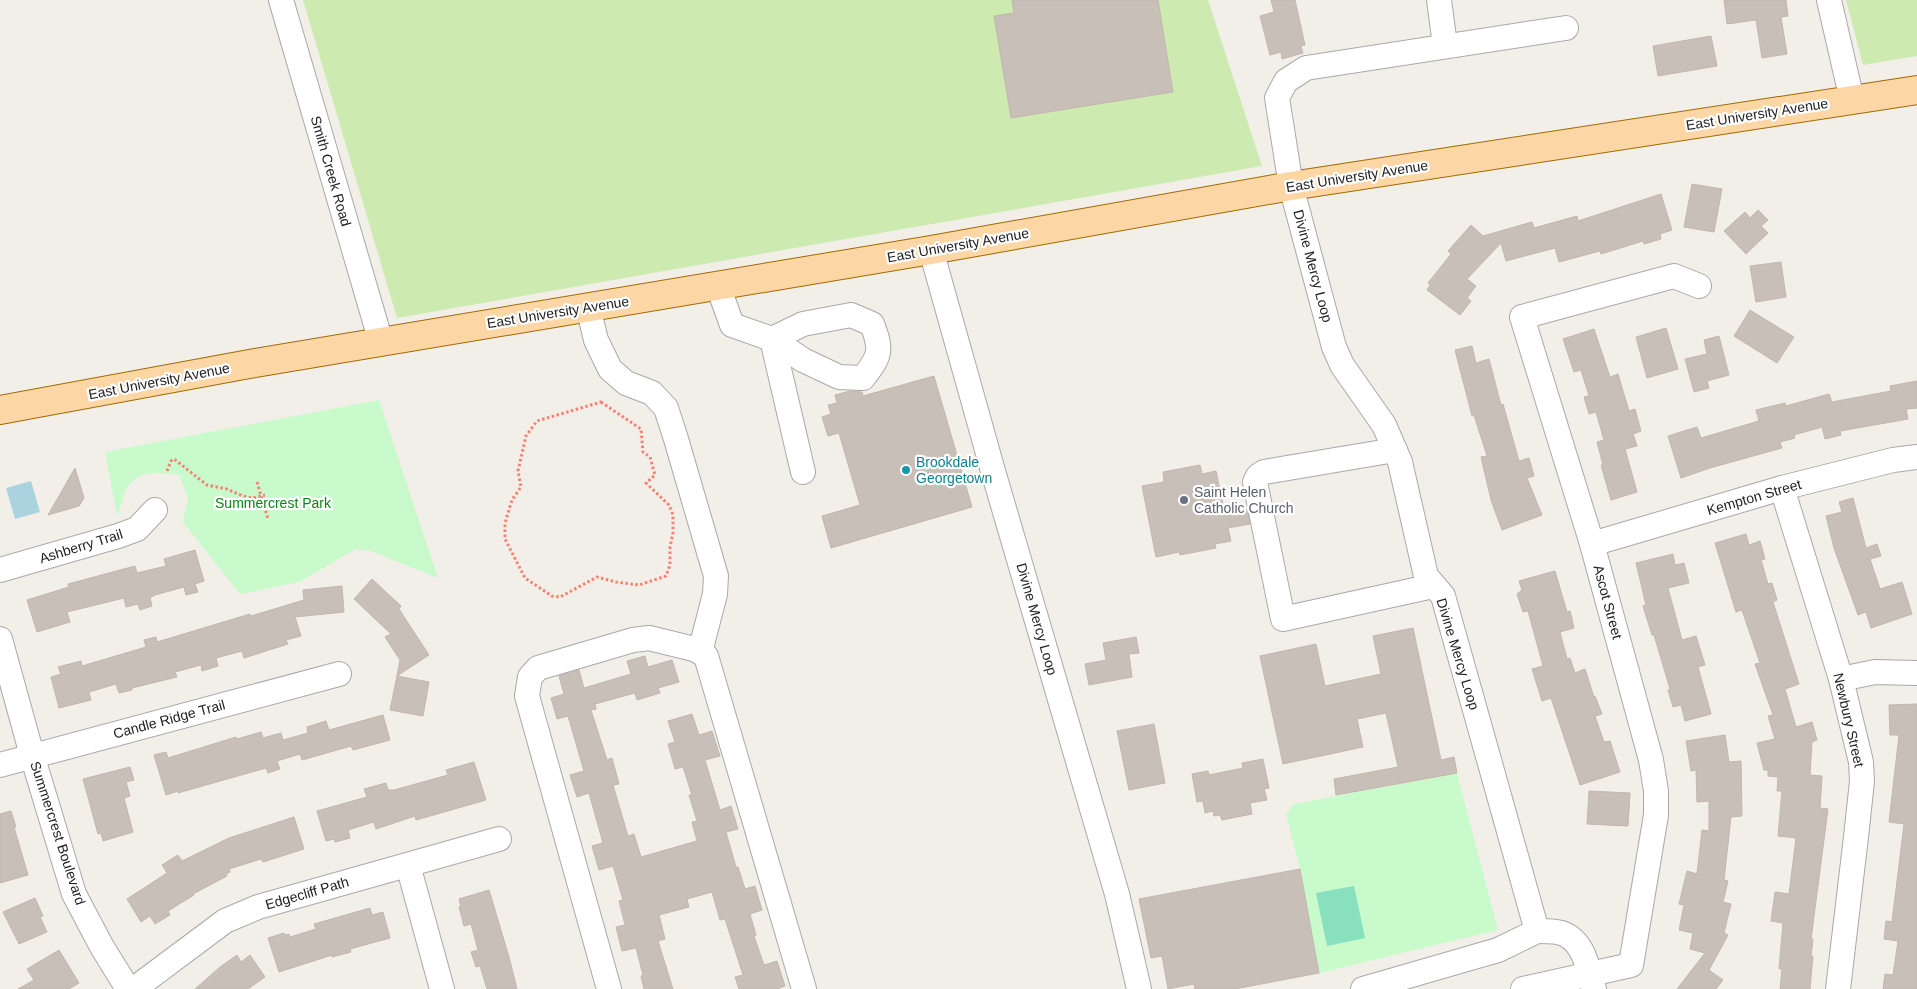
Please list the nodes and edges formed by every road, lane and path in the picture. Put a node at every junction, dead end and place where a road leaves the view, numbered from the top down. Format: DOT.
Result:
graph roads {
  1 [pos="281,0"];
  2 [pos="1439,0"];
  3 [pos="1829,0"];
  4 [pos="1566,28"];
  5 [pos="1446,45"];
  6 [pos="1917,90"];
  7 [pos="1852,100"];
  8 [pos="1291,186"];
  9 [pos="931,250"];
  10 [pos="718,286"];
  11 [pos="1699,286"];
  12 [pos="588,307"];
  13 [pos="381,342"];
  14 [pos="601,402"];
  15 [pos="0,410"];
  16 [pos="1395,450"];
  17 [pos="1917,457"];
  18 [pos="167,471"];
  19 [pos="803,472"];
  20 [pos="257,482"];
  21 [pos="1782,488"];
  22 [pos="263,495"];
  23 [pos="155,510"];
  24 [pos="268,519"];
  25 [pos="1592,544"];
  26 [pos="0,570"];
  27 [pos="1433,586"];
  28 [pos="0,639"];
  29 [pos="700,652"];
  30 [pos="1917,673"];
  31 [pos="339,674"];
  32 [pos="1840,679"];
  33 [pos="32,755"];
  34 [pos="0,765"];
  35 [pos="499,839"];
  36 [pos="408,865"];
  37 [pos="1537,931"];
  38 [pos="1592,981"];
  39 [pos="128,989"];
  40 [pos="134,989"];
  41 [pos="442,989"];
  42 [pos="609,989"];
  43 [pos="804,989"];
  44 [pos="1139,989"];
  45 [pos="1363,989"];
  46 [pos="1523,989"];
  47 [pos="1838,989"];
  1 -- 13 [label="street, Smith Creek Road"];
  2 -- 5 [label="street"];
  3 -- 7 [label="street"];
  4 -- 5 [label="street, Divine Mercy Loop"];
  5 -- 8 [label="street, Divine Mercy Loop"];
  6 -- 7 [label="main road, East University Avenue"];
  7 -- 8 [label="main road, East University Avenue"];
  8 -- 9 [label="main road, East University Avenue"];
  8 -- 16 [label="street, Divine Mercy Loop"];
  9 -- 10 [label="main road, East University Avenue"];
  9 -- 44 [label="street, Divine Mercy Loop"];
  10 -- 12 [label="main road, East University Avenue"];
  10 -- 19 [label="street"];
  11 -- 25 [label="street, Ascot Street"];
  12 -- 13 [label="main road, East University Avenue"];
  12 -- 29 [label="street"];
  13 -- 15 [label="main road, East University Avenue"];
  14 -- 14 [label="path"];
  16 -- 27 [label="street, Divine Mercy Loop"];
  16 -- 27 [label="street"];
  17 -- 21 [label="street, Kempton Street"];
  18 -- 22 [label="path"];
  20 -- 22 [label="path"];
  21 -- 25 [label="street, Kempton Street"];
  21 -- 32 [label="street, Newbury Street"];
  22 -- 24 [label="path"];
  23 -- 26 [label="street, Ashberry Trail"];
  25 -- 38 [label="street, Ascot Street"];
  27 -- 37 [label="street, Divine Mercy Loop"];
  28 -- 33 [label="street, Summercrest Boulevard"];
  29 -- 42 [label="street"];
  29 -- 43 [label="street"];
  30 -- 32 [label="street"];
  31 -- 33 [label="street, Candle Ridge Trail"];
  32 -- 47 [label="street, Newbury Street"];
  33 -- 34 [label="street, Candle Ridge Trail"];
  33 -- 39 [label="street, Summercrest Boulevard"];
  35 -- 36 [label="street, Edgecliff Path"];
  36 -- 40 [label="street, Edgecliff Path"];
  36 -- 41 [label="street"];
  37 -- 38 [label="street"];
  37 -- 45 [label="street"];
  38 -- 46 [label="street, Ascot Street"];
}
